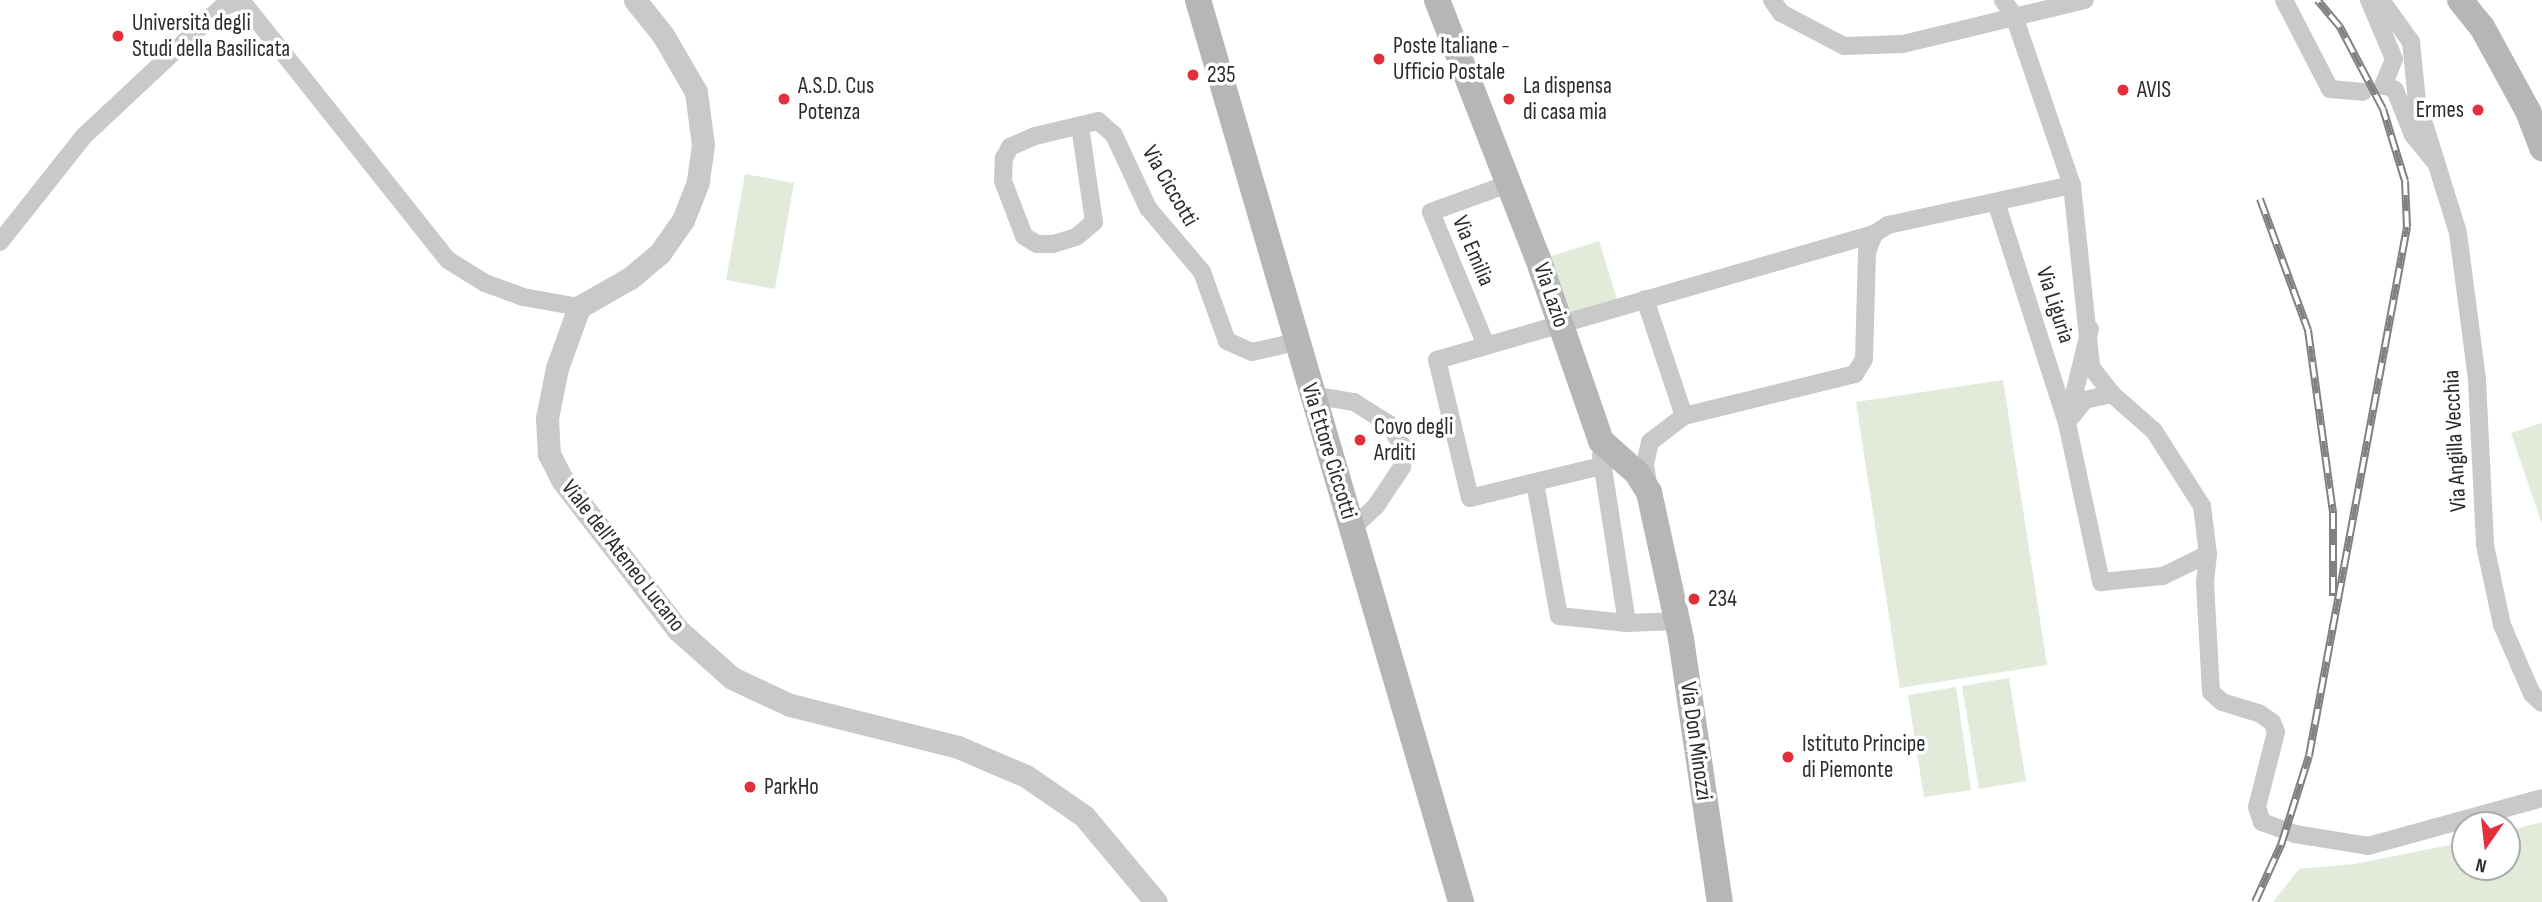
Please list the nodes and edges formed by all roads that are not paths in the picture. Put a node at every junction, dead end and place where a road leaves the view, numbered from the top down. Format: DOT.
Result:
graph roads {
  1 [pos="241,0"];
  2 [pos="635,0"];
  3 [pos="1198,0"];
  4 [pos="1437,0"];
  5 [pos="1772,0"];
  6 [pos="2003,0"];
  7 [pos="2085,0"];
  8 [pos="2284,0"];
  9 [pos="2368,0"];
  10 [pos="2381,0"];
  11 [pos="2460,0"];
  12 [pos="2014,16"];
  13 [pos="2363,92"];
  14 [pos="1080,126"];
  15 [pos="2542,148"];
  16 [pos="2440,167"];
  17 [pos="1508,184"];
  18 [pos="2072,186"];
  19 [pos="1996,202"];
  20 [pos="1881,230"];
  21 [pos="0,242"];
  22 [pos="1645,299"];
  23 [pos="579,307"];
  24 [pos="1561,323"];
  25 [pos="2090,329"];
  26 [pos="1296,342"];
  27 [pos="1486,345"];
  28 [pos="2112,394"];
  29 [pos="1311,395"];
  30 [pos="1684,416"];
  31 [pos="2067,423"];
  32 [pos="1601,454"];
  33 [pos="1535,483"];
  34 [pos="1649,492"];
  35 [pos="1352,528"];
  36 [pos="2208,554"];
  37 [pos="1667,580"];
  38 [pos="1678,621"];
  39 [pos="1627,623"];
  40 [pos="2542,703"];
  41 [pos="2542,798"];
  42 [pos="1156,902"];
  43 [pos="1461,902"];
  44 [pos="1720,902"];
  1 -- 21 [label="street"];
  1 -- 23 [label="street"];
  2 -- 23 [label="street"];
  3 -- 26 [label="main road, Via Ettore Ciccotti"];
  4 -- 17 [label="main road, Via Lazio"];
  5 -- 12 [label="street"];
  6 -- 12 [label="street"];
  7 -- 12 [label="street"];
  8 -- 13 [label="street"];
  9 -- 16 [label="street, Via Angilla Vecchia"];
  10 -- 16 [label="street, Via Angilla Vecchia"];
  11 -- 15 [label="main road"];
  12 -- 18 [label="street"];
  14 -- 14 [label="street, Via Ciccotti"];
  14 -- 26 [label="street, Via Ciccotti"];
  16 -- 40 [label="street, Via Angilla Vecchia"];
  17 -- 24 [label="main road, Via Lazio"];
  17 -- 27 [label="street, Via Emilia"];
  18 -- 19 [label="street"];
  18 -- 25 [label="street"];
  19 -- 20 [label="street"];
  19 -- 31 [label="street, Via Liguria"];
  20 -- 22 [label="street"];
  20 -- 30 [label="street"];
  22 -- 24 [label="street"];
  22 -- 30 [label="street"];
  23 -- 42 [label="street, Viale dell'Ateneo Lucano"];
  24 -- 27 [label="street"];
  24 -- 32 [label="main road, Via Lazio"];
  25 -- 28 [label="street"];
  25 -- 31 [label="street"];
  26 -- 29 [label="main road, Via Ettore Ciccotti"];
  27 -- 33 [label="street"];
  28 -- 31 [label="street"];
  28 -- 36 [label="street"];
  29 -- 35 [label="main road, Via Ettore Ciccotti"];
  29 -- 35 [label="street"];
  30 -- 34 [label="street"];
  31 -- 36 [label="street, Via Liguria"];
  32 -- 33 [label="street"];
  32 -- 34 [label="main road, Via Lazio"];
  32 -- 39 [label="street"];
  33 -- 39 [label="street"];
  34 -- 37 [label="main road, Via Lazio"];
  35 -- 43 [label="main road, Via Ettore Ciccotti"];
  36 -- 41 [label="street"];
  37 -- 38 [label="main road, Via Don Minozzi"];
  38 -- 39 [label="street"];
  38 -- 44 [label="main road, Via Don Minozzi"];
}
